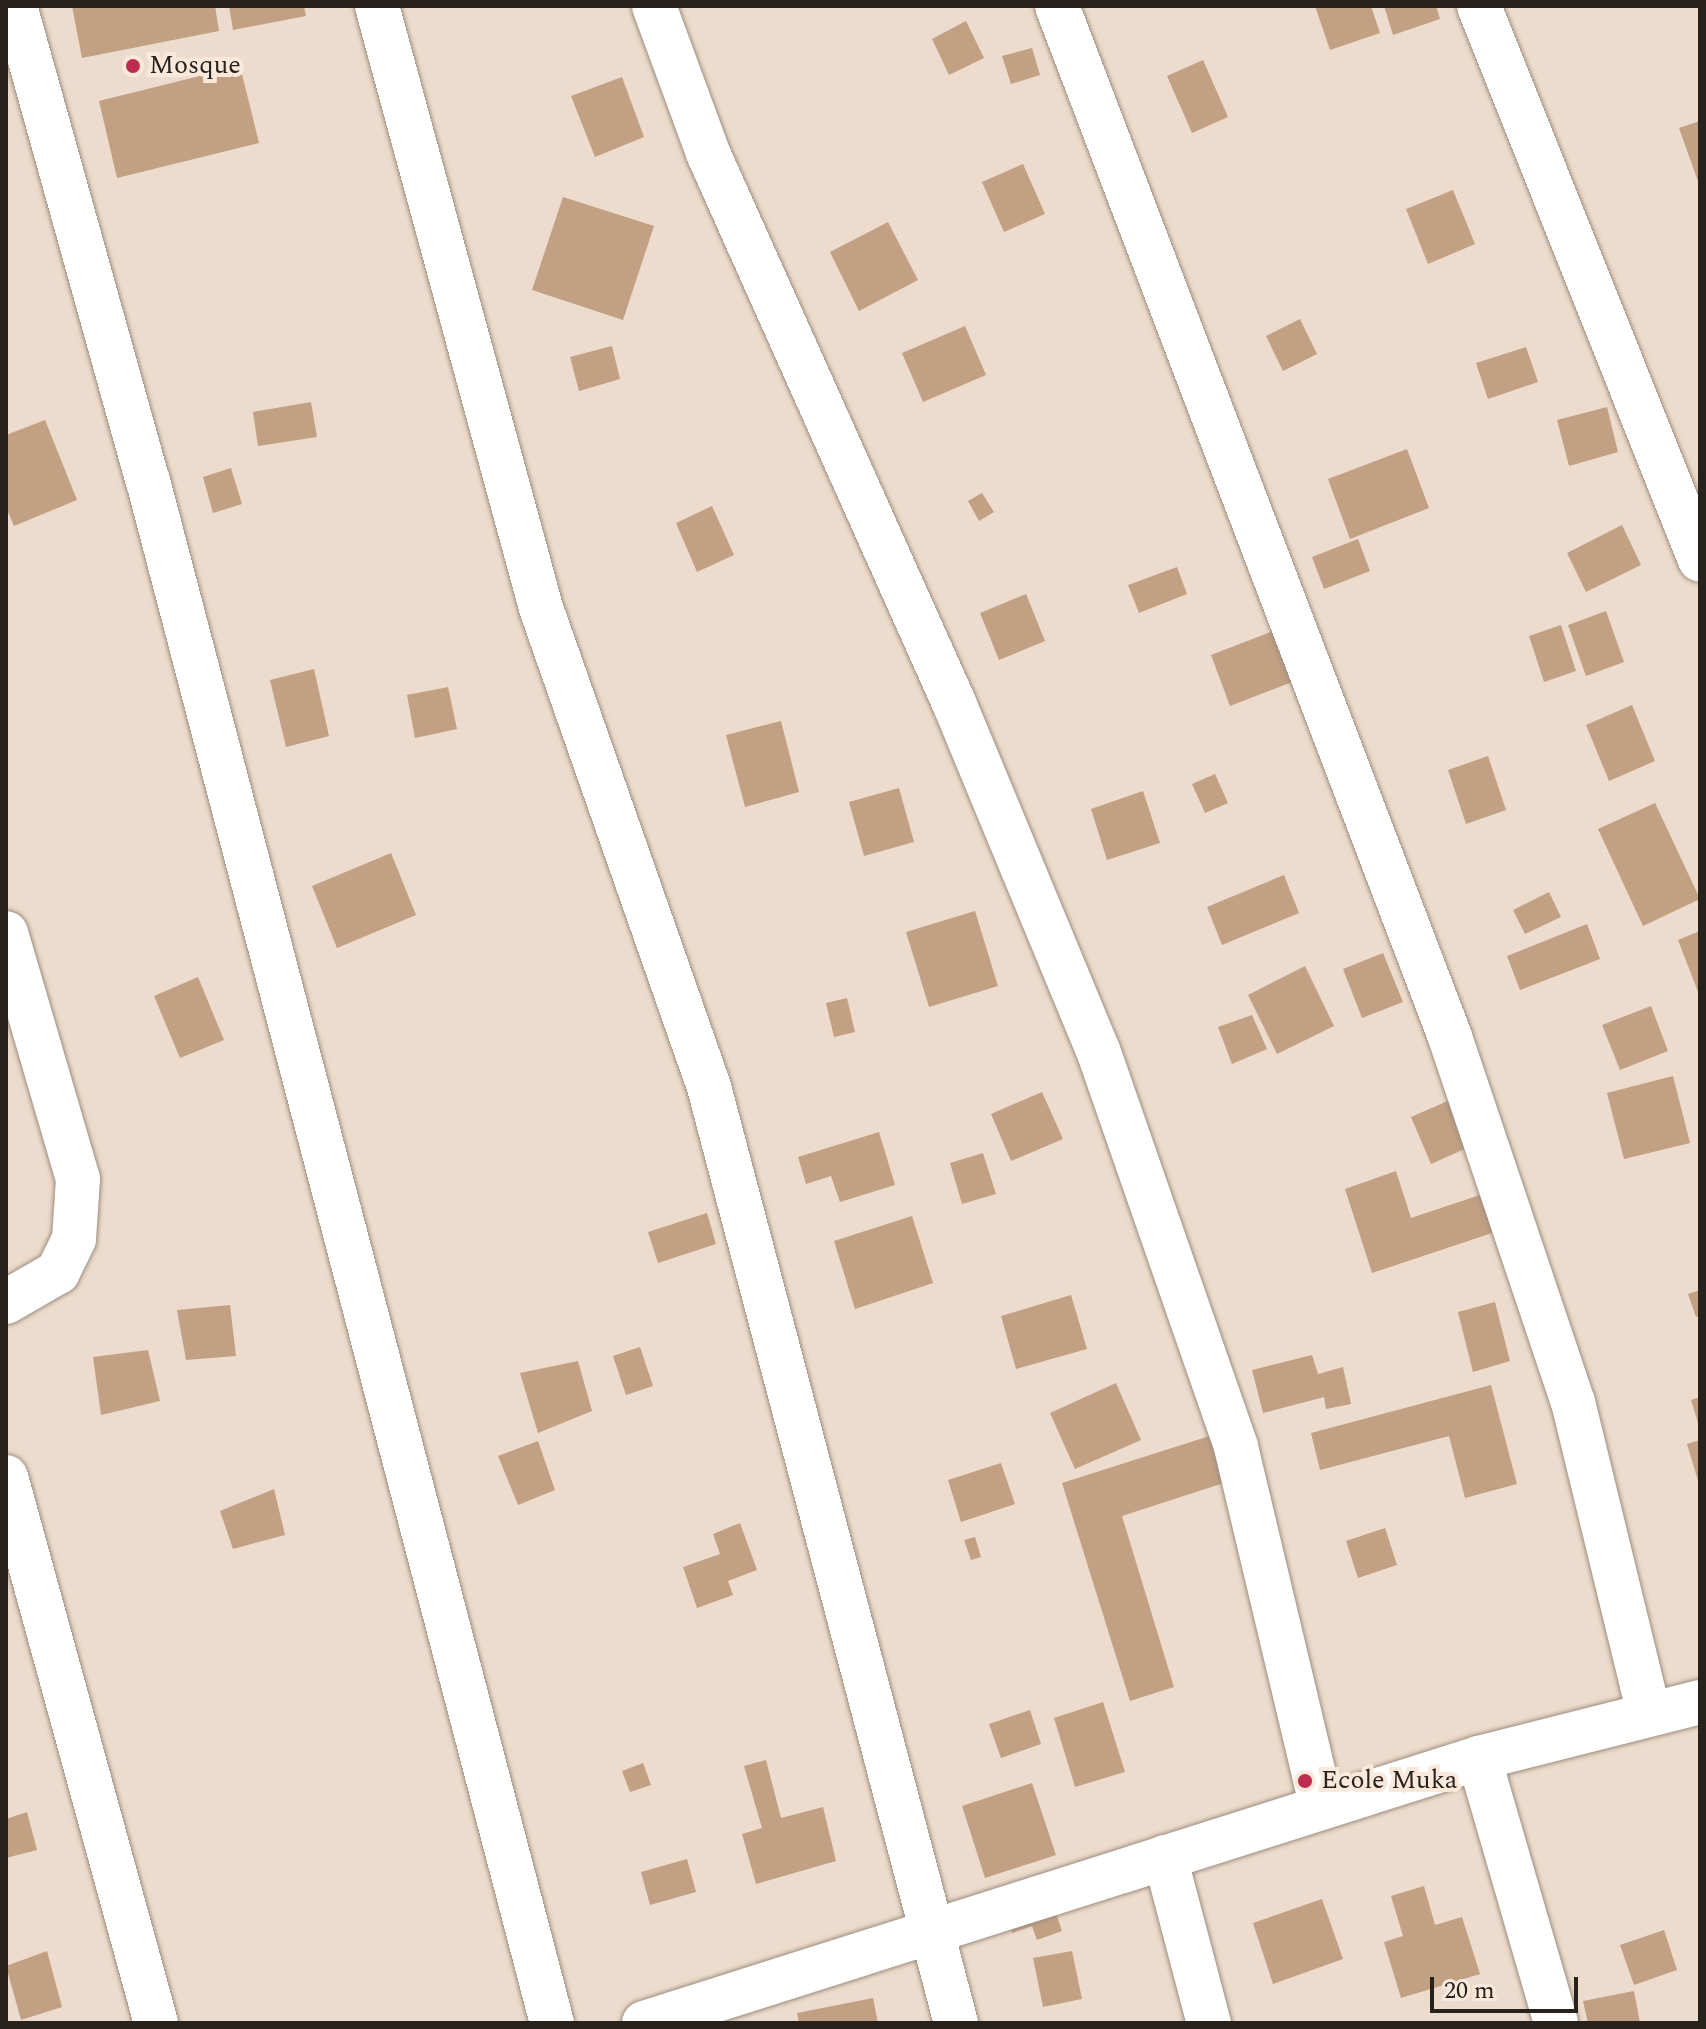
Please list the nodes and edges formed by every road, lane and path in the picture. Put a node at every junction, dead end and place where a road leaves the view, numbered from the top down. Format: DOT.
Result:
graph roads {
  1 [pos="15,6"];
  2 [pos="377,6"];
  3 [pos="654,6"];
  4 [pos="1057,6"];
  5 [pos="1479,6"];
  6 [pos="1700,560"];
  7 [pos="6,933"];
  8 [pos="6,1302"];
  9 [pos="6,1477"];
  10 [pos="1700,1702"];
  11 [pos="1649,1714"];
  12 [pos="1479,1758"];
  13 [pos="1322,1807"];
  14 [pos="1165,1857"];
  15 [pos="935,1928"];
  16 [pos="156,2023"];
  17 [pos="552,2023"];
  18 [pos="644,2023"];
  19 [pos="956,2023"];
  20 [pos="1209,2023"];
  21 [pos="1556,2023"];
  1 -- 17 [label="street"];
  2 -- 15 [label="street"];
  3 -- 13 [label="street"];
  4 -- 11 [label="street"];
  5 -- 6 [label="street"];
  7 -- 8 [label="street"];
  9 -- 16 [label="street"];
  10 -- 11 [label="street"];
  11 -- 12 [label="street"];
  12 -- 13 [label="street"];
  12 -- 21 [label="street"];
  13 -- 14 [label="street"];
  14 -- 15 [label="street"];
  14 -- 20 [label="street"];
  15 -- 18 [label="street"];
  15 -- 19 [label="street"];
}
